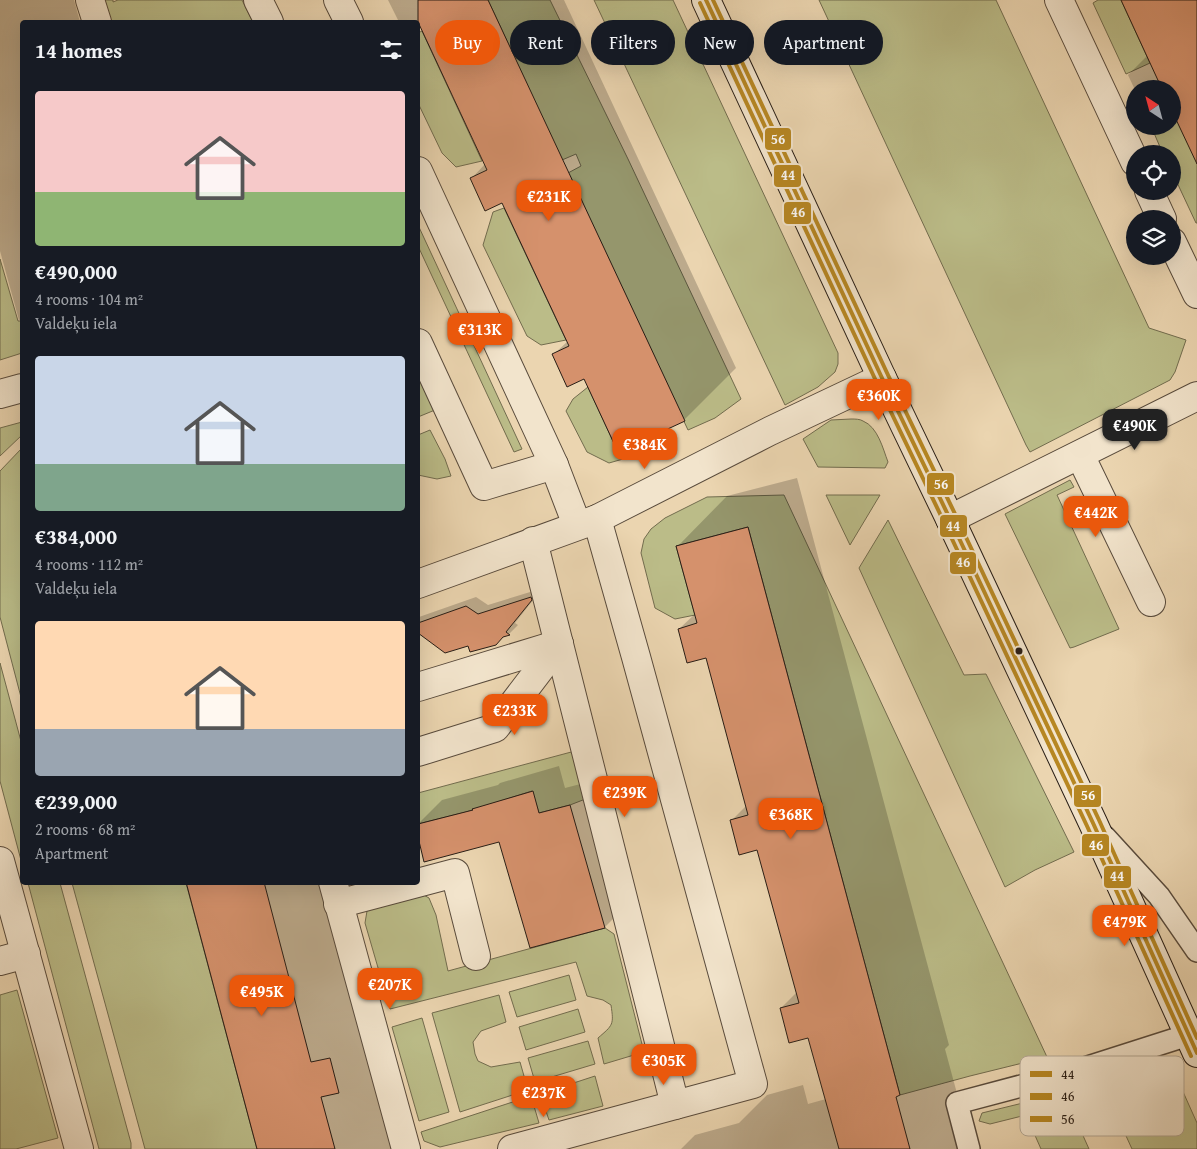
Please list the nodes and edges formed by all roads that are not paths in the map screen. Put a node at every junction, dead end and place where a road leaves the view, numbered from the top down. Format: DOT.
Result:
graph roads {
  1 [pos="90,0"];
  2 [pos="258,0"];
  3 [pos="338,0"];
  4 [pos="706,0"];
  5 [pos="1059,0"];
  6 [pos="96,20"];
  7 [pos="268,20"];
  8 [pos="348,20"];
  9 [pos="1127,145"];
  10 [pos="420,175"];
  11 [pos="1181,261"];
  12 [pos="1197,294"];
  13 [pos="420,347"];
  14 [pos="882,378"];
  15 [pos="20,389"];
  16 [pos="0,394"];
  17 [pos="1197,396"];
  18 [pos="1080,455"];
  19 [pos="554,465"];
  20 [pos="950,519"];
  21 [pos="587,522"];
  22 [pos="533,541"];
  23 [pos="420,583"];
  24 [pos="1151,602"];
  25 [pos="559,644"];
  26 [pos="420,686"];
  27 [pos="420,751"];
  28 [pos="1093,823"];
  29 [pos="0,861"];
  30 [pos="420,879"];
  31 [pos="384,885"];
  32 [pos="4,892"];
  33 [pos="336,893"];
  34 [pos="1197,951"];
  35 [pos="26,954"];
  36 [pos="476,956"];
  37 [pos="0,961"];
  38 [pos="1193,1044"];
  39 [pos="1142,1056"];
  40 [pos="1020,1086"];
  41 [pos="675,1105"];
  42 [pos="590,1139"];
  43 [pos="80,1149"];
  44 [pos="406,1149"];
  45 [pos="512,1149"];
  46 [pos="969,1149"];
  1 -- 6 [label="street"];
  2 -- 7 [label="street"];
  3 -- 8 [label="street"];
  4 -- 14 [label="street"];
  5 -- 9 [label="street"];
  10 -- 19 [label="street"];
  11 -- 12 [label="street"];
  13 -- 19 [label="street"];
  14 -- 20 [label="street"];
  14 -- 21 [label="street"];
  15 -- 16 [label="street"];
  17 -- 18 [label="street"];
  18 -- 20 [label="street"];
  18 -- 24 [label="street"];
  19 -- 21 [label="street"];
  20 -- 28 [label="street"];
  21 -- 22 [label="street"];
  21 -- 41 [label="street"];
  22 -- 23 [label="street"];
  22 -- 25 [label="street"];
  25 -- 26 [label="street"];
  25 -- 27 [label="street"];
  25 -- 41 [label="street"];
  28 -- 34 [label="lane"];
  28 -- 38 [label="street"];
  29 -- 32 [label="street"];
  30 -- 36 [label="street"];
  31 -- 33 [label="street"];
  32 -- 35 [label="street"];
  33 -- 44 [label="street"];
  35 -- 37 [label="street"];
  35 -- 43 [label="street"];
  38 -- 39 [label="lane"];
  40 -- 46 [label="lane"];
  41 -- 42 [label="street"];
  42 -- 45 [label="street"];
}
